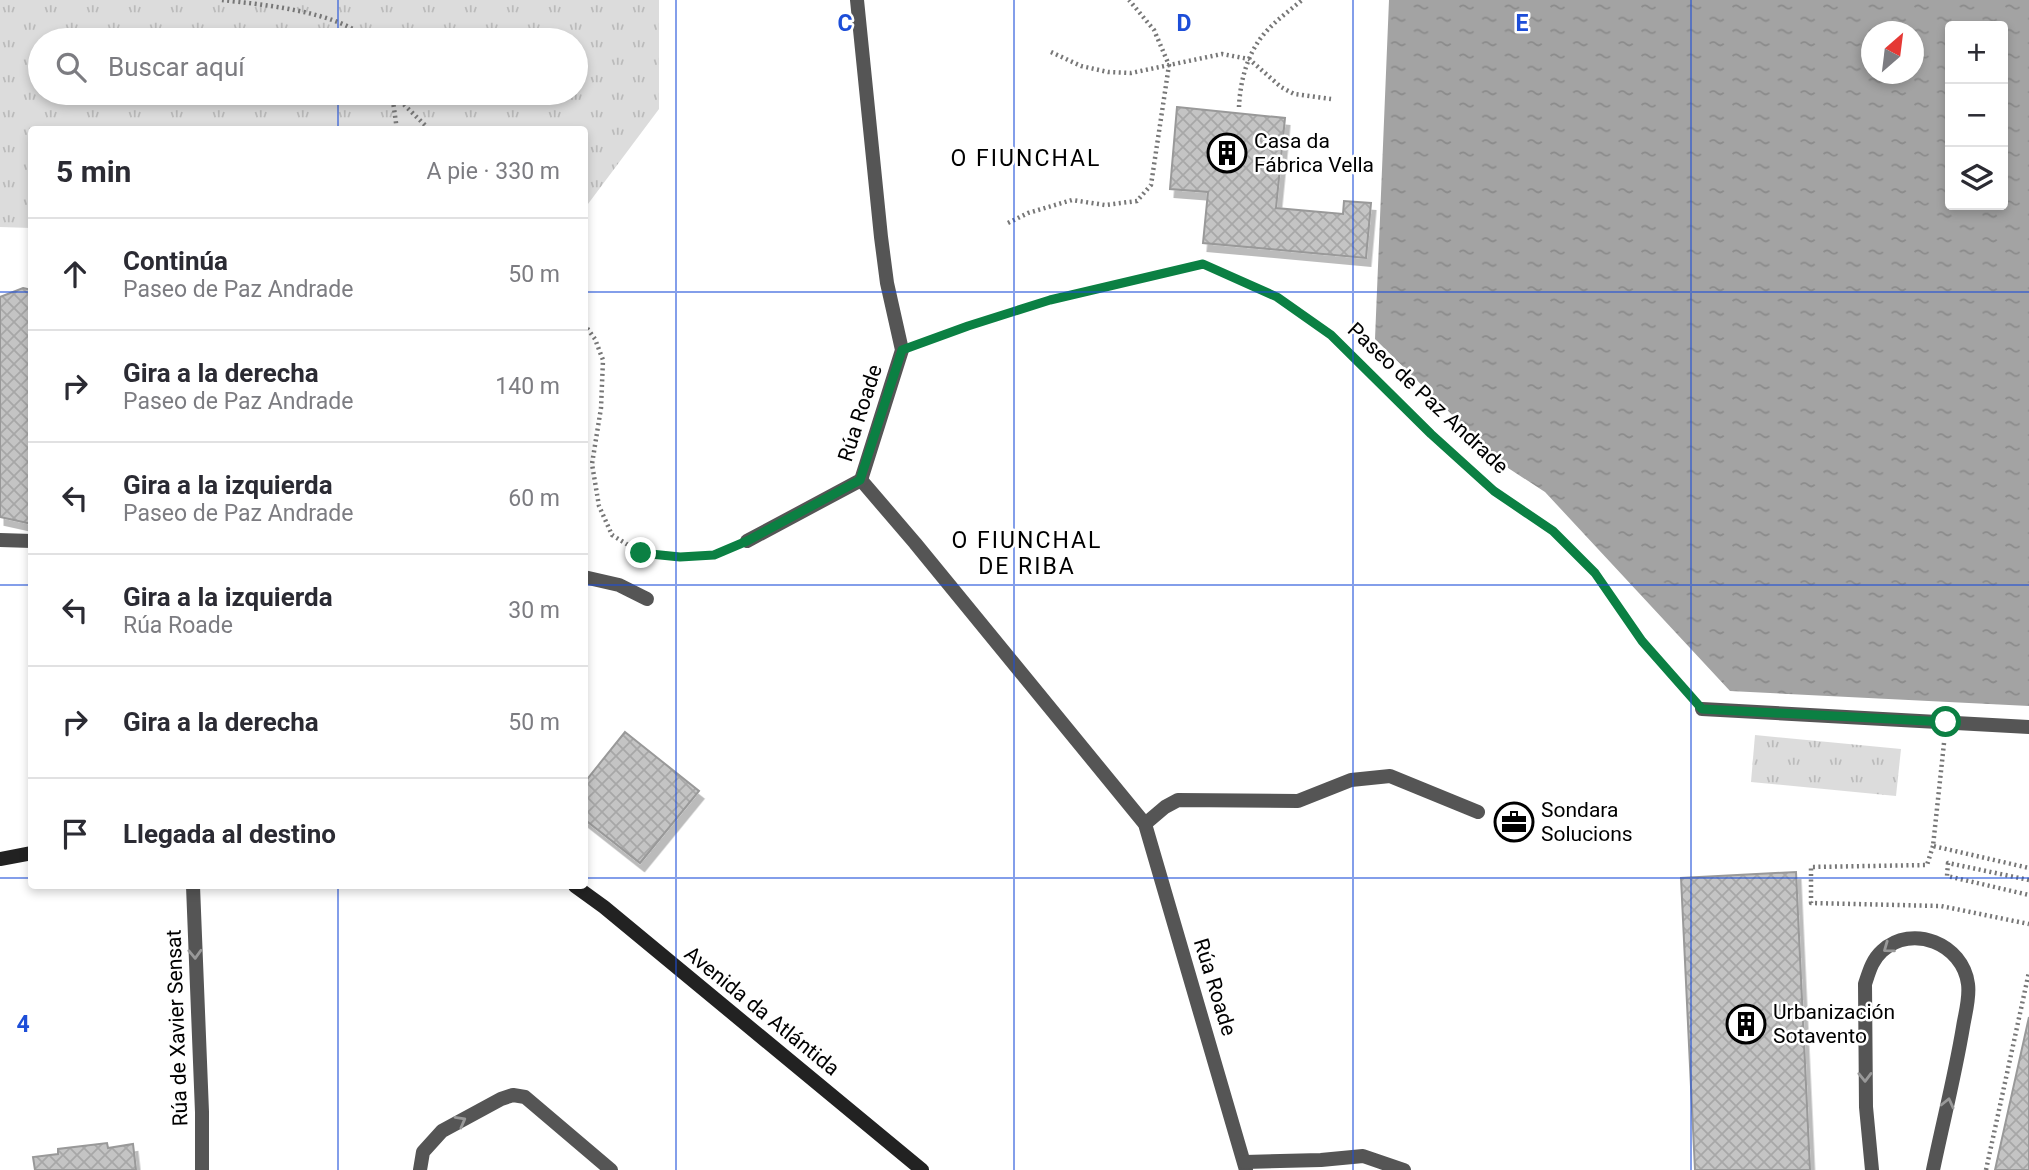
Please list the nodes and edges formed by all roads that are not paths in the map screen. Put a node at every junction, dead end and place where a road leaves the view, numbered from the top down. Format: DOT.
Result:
graph roads {
  1 [pos="857,0"];
  2 [pos="860,480"];
  3 [pos="0,540"];
  4 [pos="28,541"];
  5 [pos="747,541"];
  6 [pos="588,578"];
  7 [pos="647,599"];
  8 [pos="1702,709"];
  9 [pos="2029,727"];
  10 [pos="1478,812"];
  11 [pos="1144,824"];
  12 [pos="28,854"];
  13 [pos="0,859"];
  14 [pos="193,889"];
  15 [pos="579,889"];
  16 [pos="1246,1166"];
  17 [pos="202,1170"];
  18 [pos="420,1170"];
  19 [pos="611,1170"];
  20 [pos="922,1170"];
  21 [pos="1404,1170"];
  22 [pos="1871,1170"];
  23 [pos="1933,1170"];
  1 -- 2 [label="street, Rúa Roade"];
  2 -- 5 [label="street"];
  2 -- 11 [label="street, Rúa Roade"];
  3 -- 4 [label="street"];
  6 -- 7 [label="street"];
  8 -- 9 [label="street"];
  10 -- 11 [label="street"];
  11 -- 16 [label="street, Rúa Roade"];
  12 -- 13 [label="street"];
  14 -- 17 [label="street, Rúa de Xavier Sensat, one-way"];
  15 -- 20 [label="street, Avenida da Atlántida"];
  16 -- 21 [label="street, Rúa Roade"];
  18 -- 19 [label="street, one-way"];
  23 -- 22 [label="street, one-way"];
}
